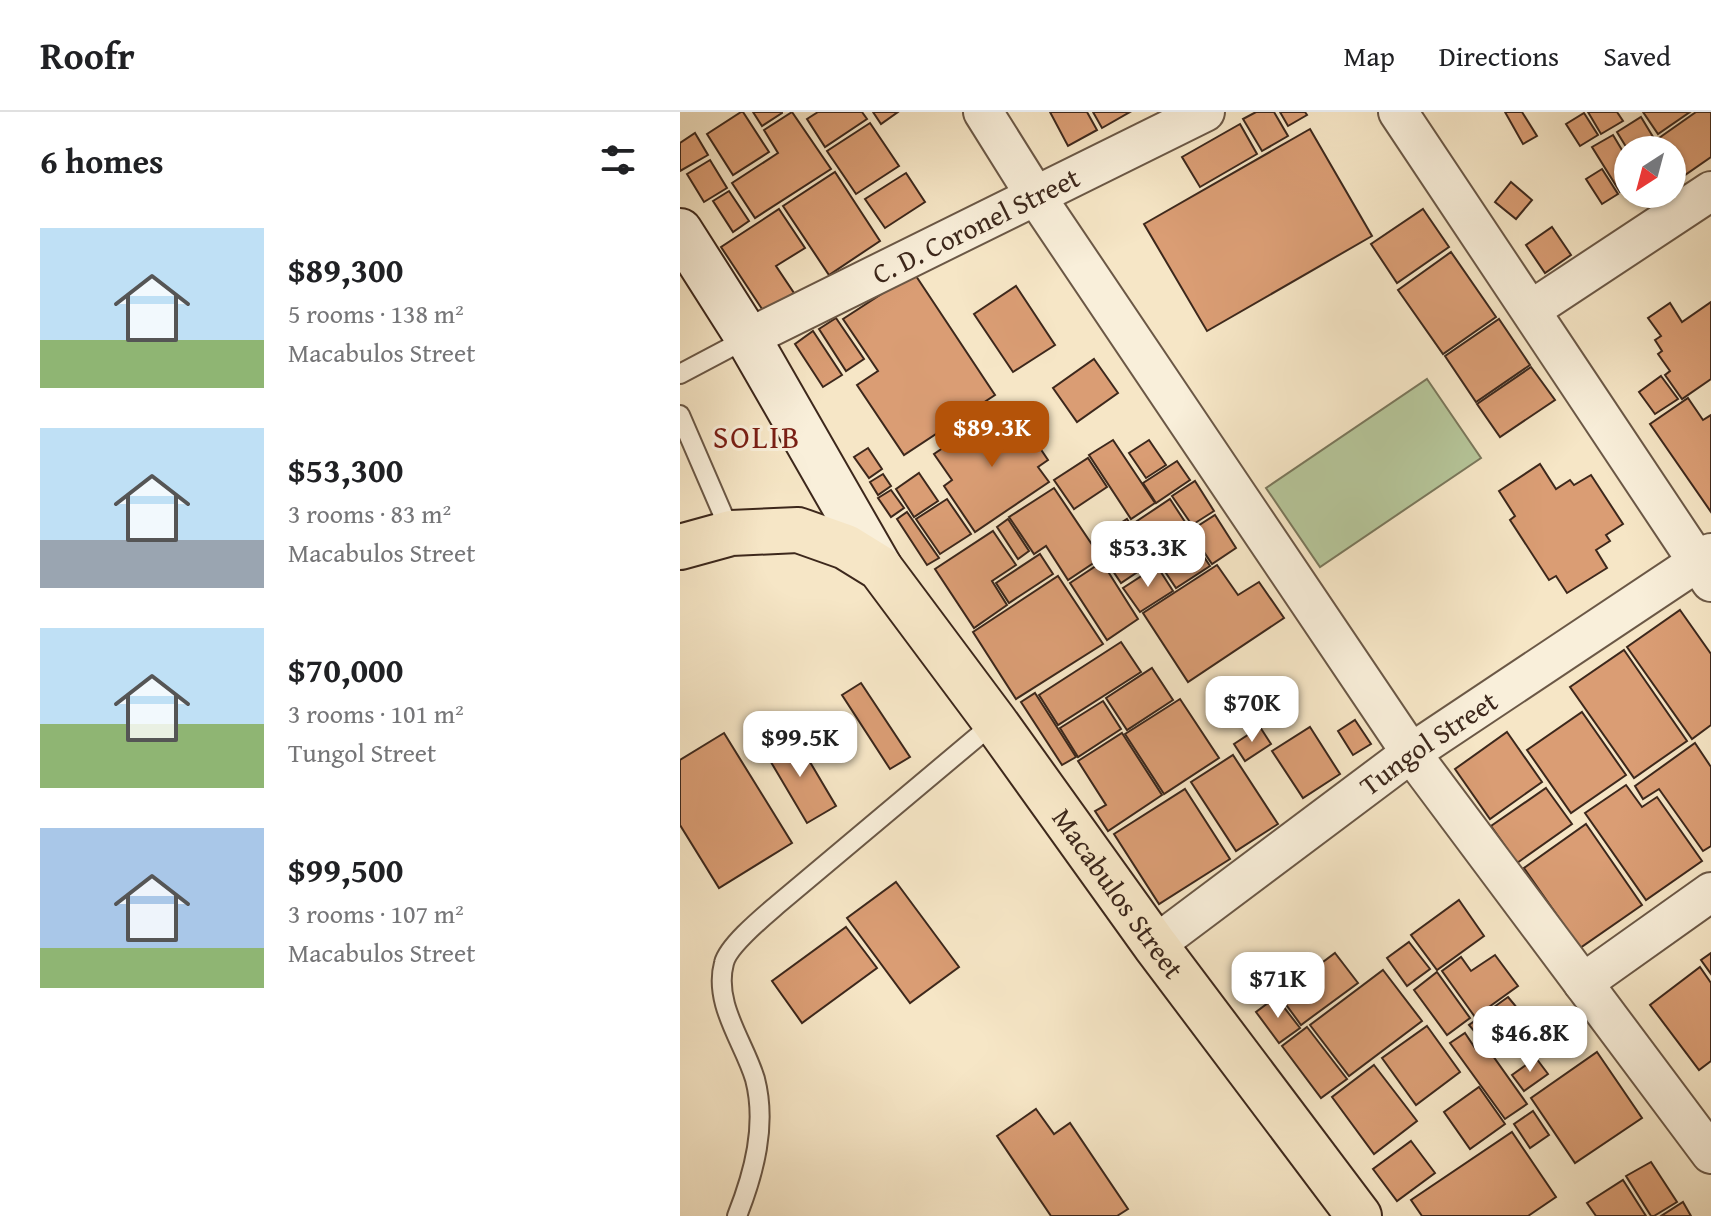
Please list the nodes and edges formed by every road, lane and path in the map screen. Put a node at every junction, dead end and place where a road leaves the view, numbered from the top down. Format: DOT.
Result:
graph roads {
  1 [pos="983,112"];
  2 [pos="1205,112"];
  3 [pos="1398,112"];
  4 [pos="1711,191"];
  5 [pos="1035,195"];
  6 [pos="680,231"];
  7 [pos="1531,310"];
  8 [pos="748,338"];
  9 [pos="680,374"];
  10 [pos="680,415"];
  11 [pos="731,533"];
  12 [pos="680,547"];
  13 [pos="1706,566"];
  14 [pos="880,568"];
  15 [pos="995,722"];
  16 [pos="1411,753"];
  17 [pos="1711,892"];
  18 [pos="1155,945"];
  19 [pos="1583,983"];
  20 [pos="1711,1154"];
  21 [pos="737,1216"];
  22 [pos="1359,1216"];
  1 -- 5 [label="street"];
  2 -- 5 [label="street, C. D. Coronel Street"];
  3 -- 7 [label="street"];
  4 -- 7 [label="street"];
  5 -- 8 [label="street, C. D. Coronel Street"];
  5 -- 16 [label="street"];
  6 -- 8 [label="street"];
  7 -- 13 [label="street"];
  8 -- 9 [label="lane"];
  8 -- 14 [label="street"];
  10 -- 11 [label="lane"];
  11 -- 12 [label="main road"];
  11 -- 14 [label="main road"];
  13 -- 16 [label="street, Tungol Street"];
  14 -- 15 [label="main road, Macabulos Street"];
  15 -- 18 [label="main road, Macabulos Street"];
  15 -- 21 [label="lane"];
  16 -- 18 [label="street, Tungol Street"];
  16 -- 19 [label="street"];
  17 -- 19 [label="street"];
  18 -- 22 [label="main road, Macabulos Street"];
  19 -- 20 [label="street"];
}
